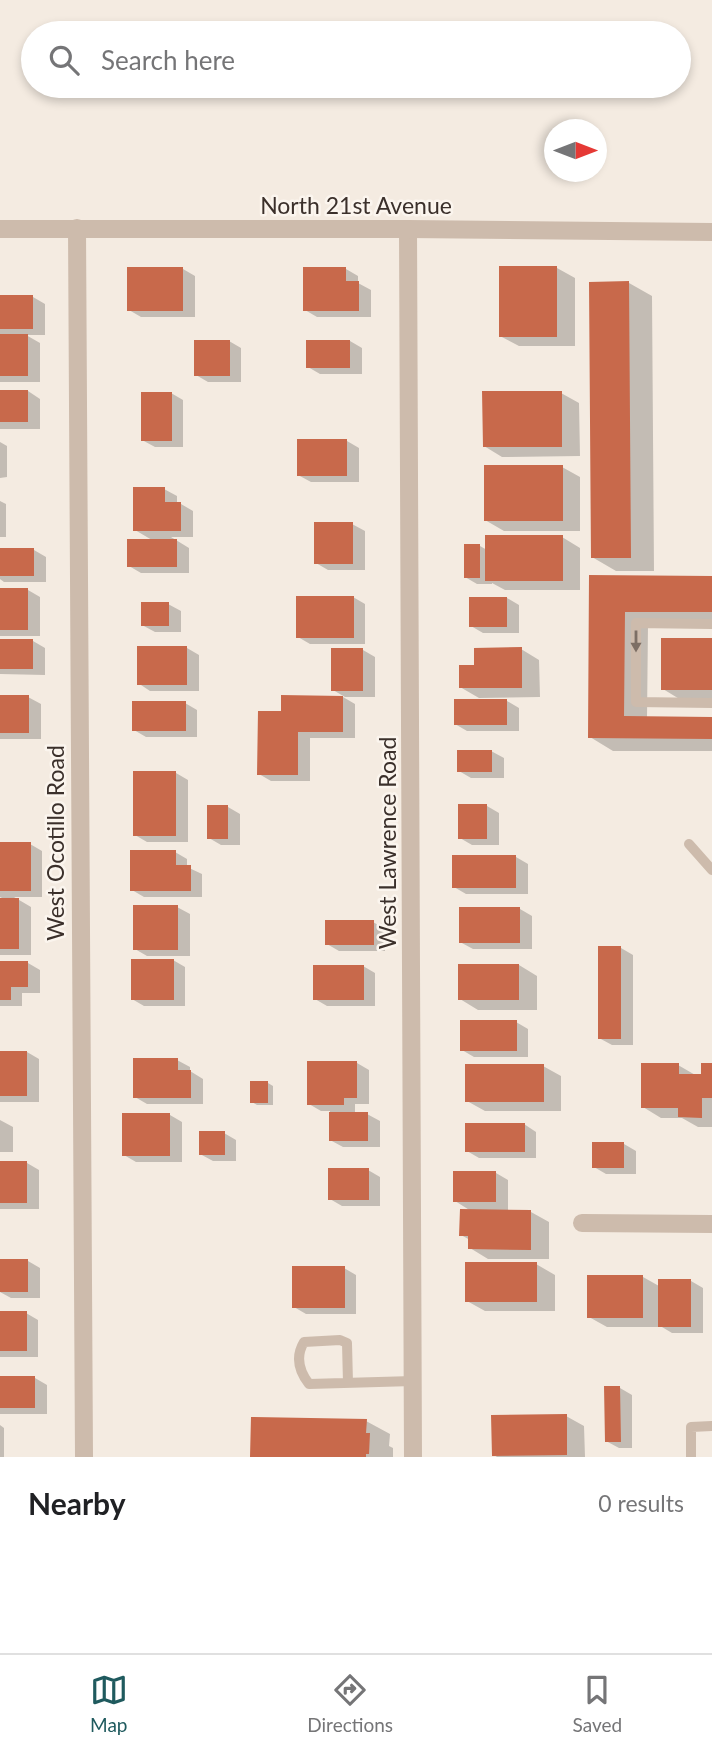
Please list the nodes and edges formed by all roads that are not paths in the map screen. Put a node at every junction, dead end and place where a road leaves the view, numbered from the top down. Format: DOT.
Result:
graph roads {
  1 [pos="77,228"];
  2 [pos="0,229"];
  3 [pos="408,229"];
  4 [pos="712,232"];
  5 [pos="712,624"];
  6 [pos="712,703"];
  7 [pos="689,844"];
  8 [pos="712,870"];
  9 [pos="582,1223"];
  10 [pos="712,1224"];
  11 [pos="412,1381"];
  12 [pos="348,1382"];
  13 [pos="712,1426"];
  14 [pos="84,1457"];
  15 [pos="412,1457"];
  16 [pos="691,1457"];
  1 -- 2 [label="street, North 21st Avenue"];
  1 -- 3 [label="street, North 21st Avenue"];
  1 -- 14 [label="street, West Ocotillo Road"];
  3 -- 4 [label="street, North 21st Avenue"];
  3 -- 11 [label="street, West Lawrence Road"];
  5 -- 6 [label="lane, one-way"];
  7 -- 8 [label="lane"];
  9 -- 10 [label="street"];
  11 -- 12 [label="lane"];
  11 -- 15 [label="street, West Lawrence Road"];
  12 -- 12 [label="lane"];
  13 -- 16 [label="lane"];
}
